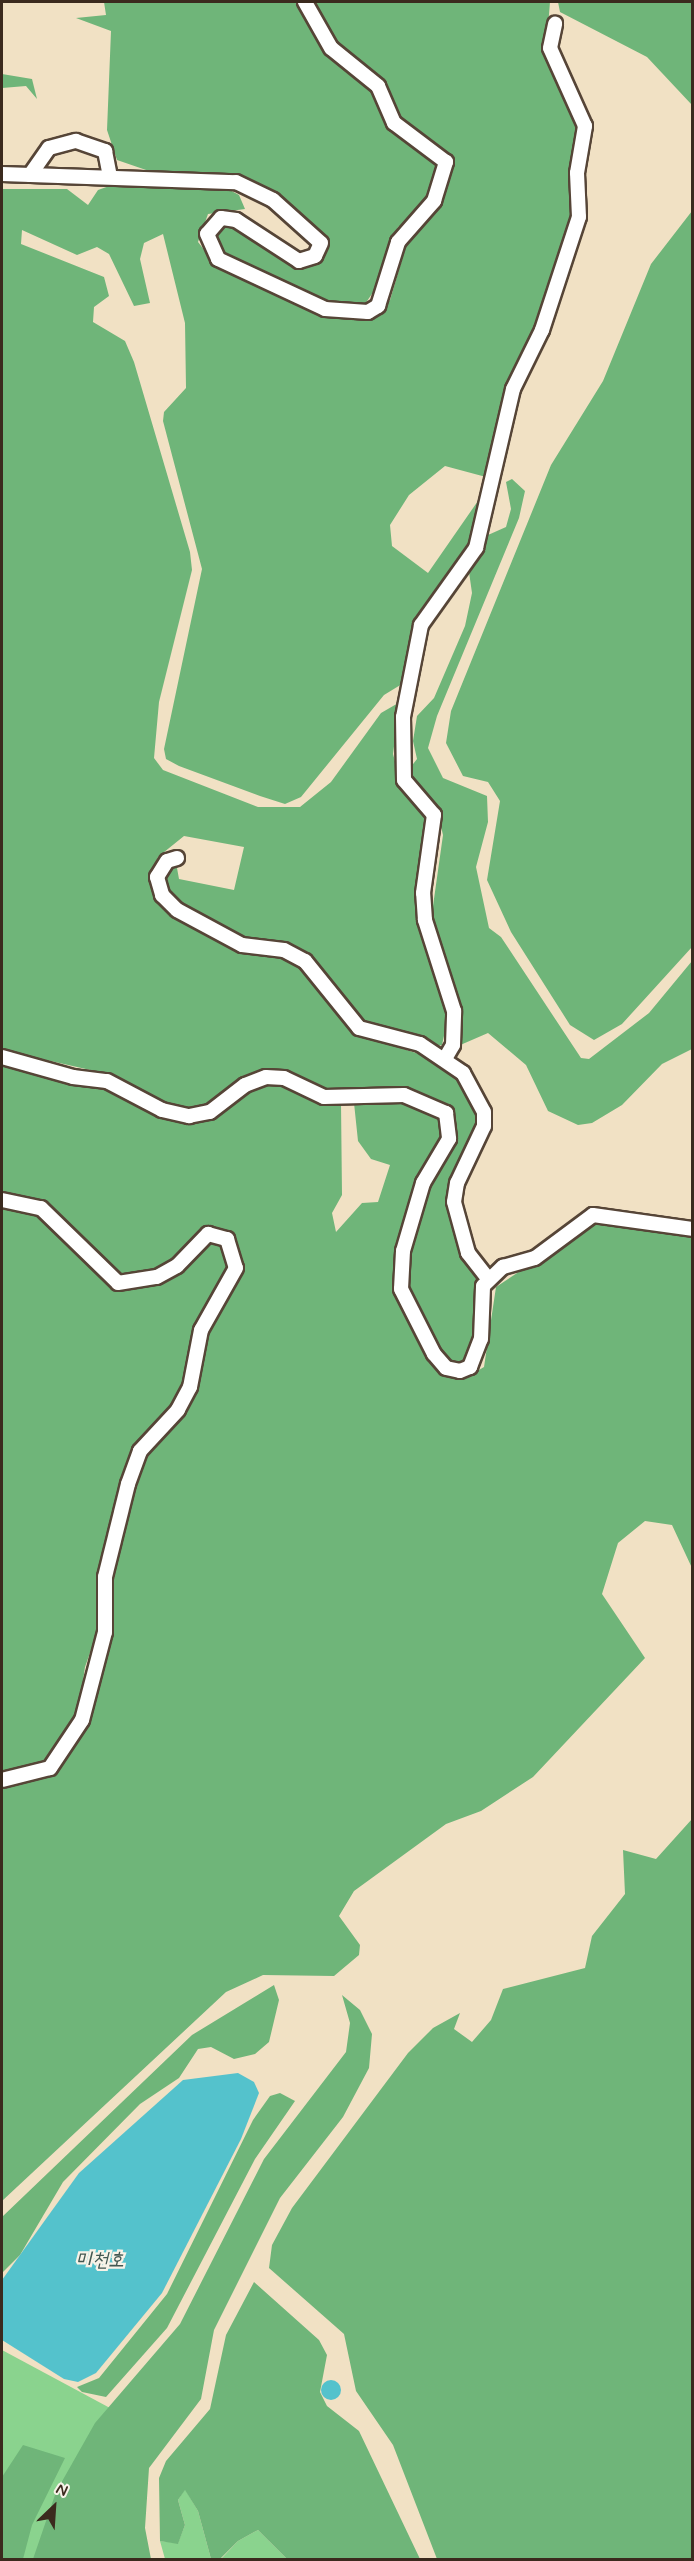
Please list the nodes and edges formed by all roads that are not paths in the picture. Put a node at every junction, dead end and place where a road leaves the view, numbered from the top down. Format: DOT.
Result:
graph roads {
  1 [pos="305,2"];
  2 [pos="555,24"];
  3 [pos="2,174"];
  4 [pos="30,175"];
  5 [pos="110,177"];
  6 [pos="177,858"];
  7 [pos="2,1056"];
  8 [pos="446,1058"];
  9 [pos="2,1200"];
  10 [pos="693,1229"];
  11 [pos="488,1279"];
  12 [pos="2,1780"];
  1 -- 5 [label="street"];
  2 -- 8 [label="street"];
  3 -- 4 [label="street"];
  4 -- 5 [label="street"];
  4 -- 5 [label="street"];
  6 -- 8 [label="street"];
  7 -- 11 [label="street"];
  8 -- 11 [label="street"];
  9 -- 12 [label="street"];
  10 -- 11 [label="street"];
}
